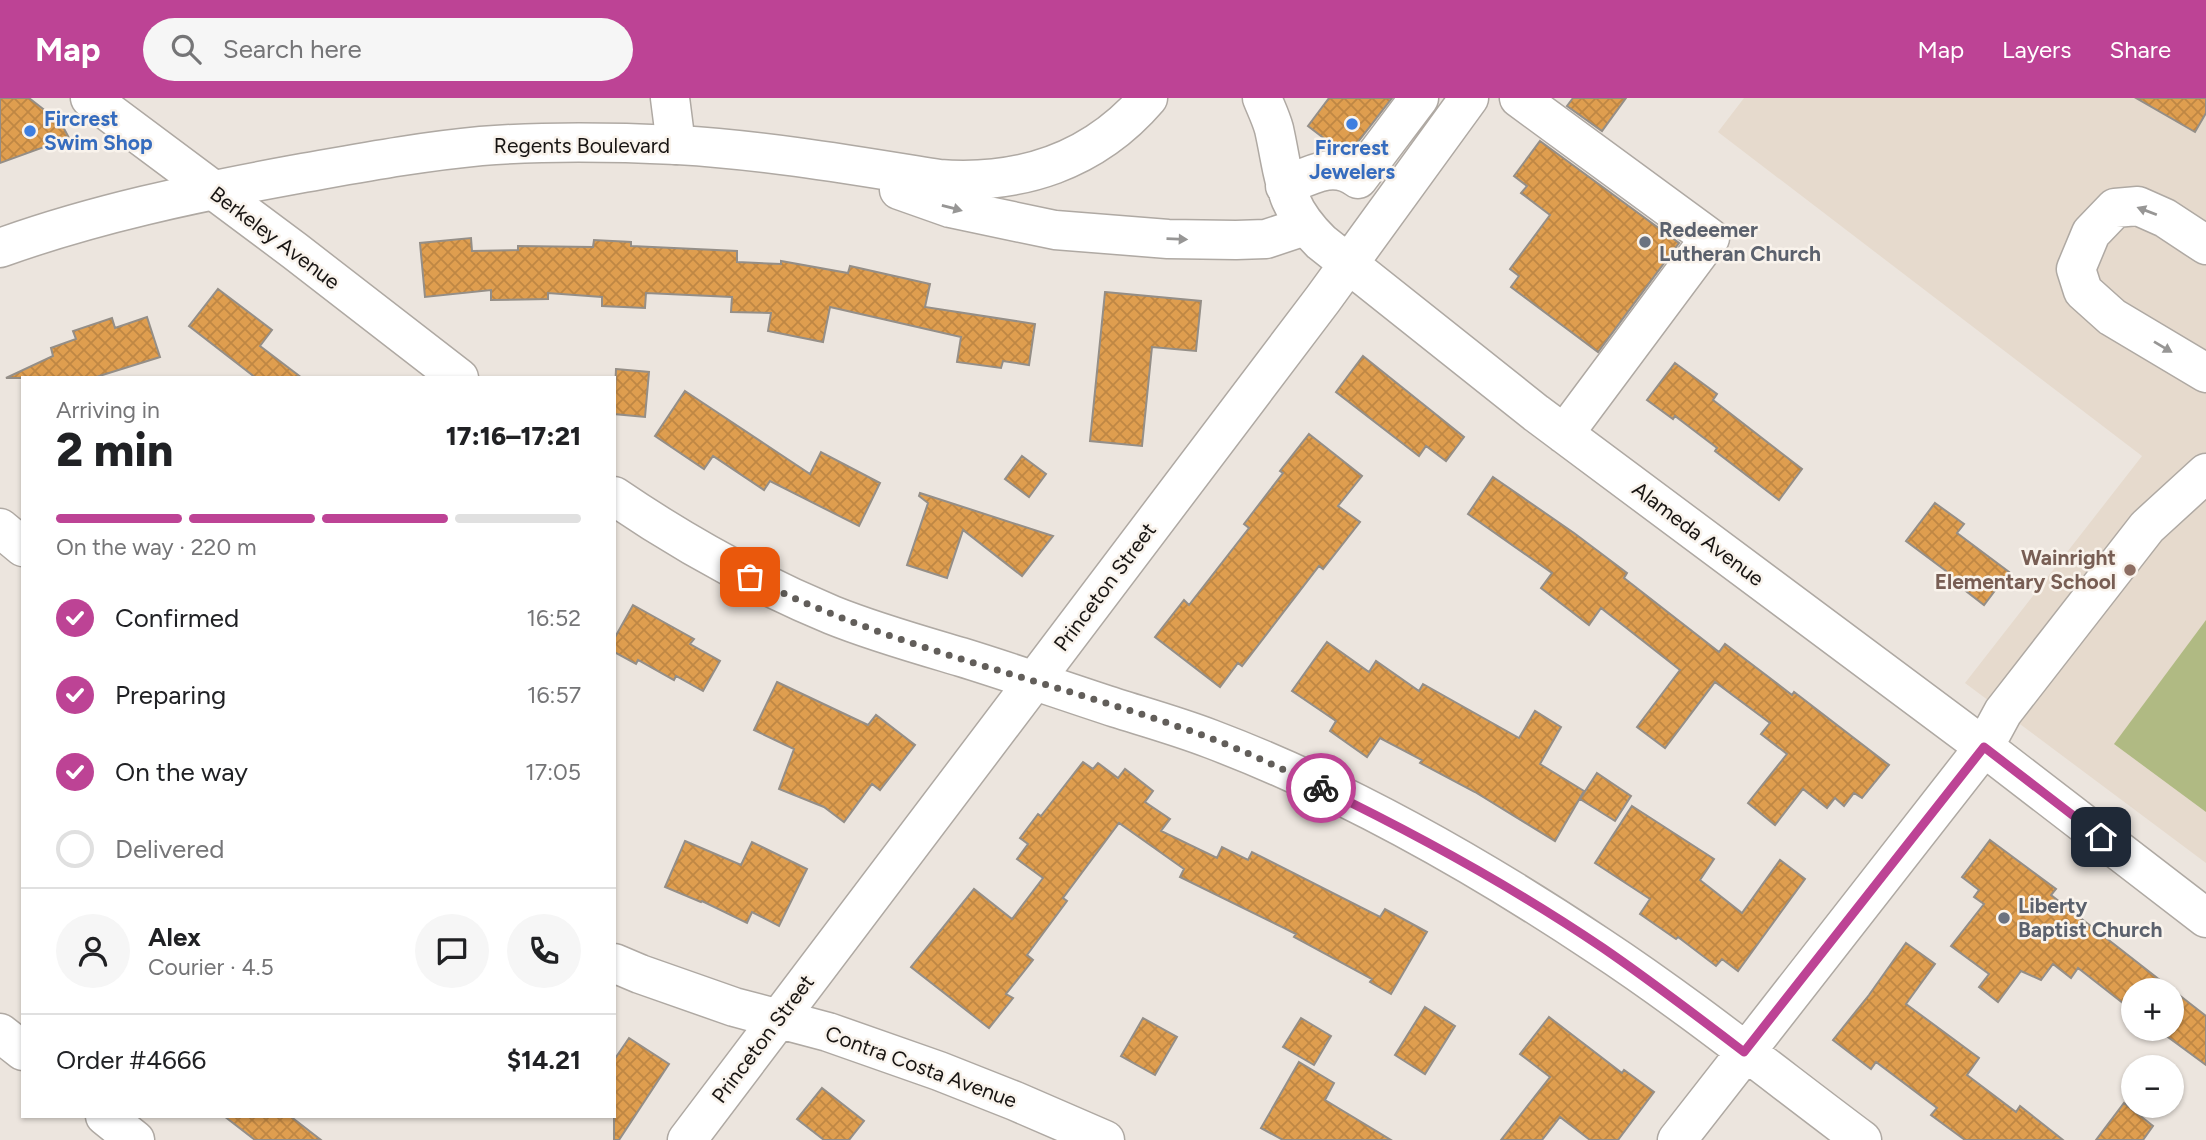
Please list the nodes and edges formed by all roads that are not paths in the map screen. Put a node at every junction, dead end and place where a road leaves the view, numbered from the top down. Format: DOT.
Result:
graph roads {
  1 [pos="90,98"];
  2 [pos="670,98"];
  3 [pos="1148,98"];
  4 [pos="1262,98"];
  5 [pos="1419,98"];
  6 [pos="1469,98"];
  7 [pos="1519,98"];
  8 [pos="676,145"];
  9 [pos="794,155"];
  10 [pos="1285,186"];
  11 [pos="211,190"];
  12 [pos="1304,226"];
  13 [pos="2206,245"];
  14 [pos="0,248"];
  15 [pos="1349,263"];
  16 [pos="2206,373"];
  17 [pos="456,376"];
  18 [pos="1564,435"];
  19 [pos="2206,473"];
  20 [pos="616,497"];
  21 [pos="0,528"];
  22 [pos="21,545"];
  23 [pos="1034,681"];
  24 [pos="1984,747"];
  25 [pos="2206,918"];
  26 [pos="616,964"];
  27 [pos="778,1019"];
  28 [pos="0,1033"];
  29 [pos="21,1049"];
  30 [pos="1744,1052"];
  31 [pos="108,1118"];
  32 [pos="135,1140"];
  33 [pos="687,1140"];
  34 [pos="1105,1140"];
  35 [pos="1676,1140"];
  36 [pos="1862,1140"];
  1 -- 11 [label="street, Berkeley Avenue"];
  2 -- 8 [label="street"];
  3 -- 9 [label="street, Regents Boulevard"];
  4 -- 10 [label="street, Alameda Avenue"];
  5 -- 10 [label="street"];
  6 -- 15 [label="street, Princeton Street"];
  7 -- 18 [label="street"];
  8 -- 9 [label="street, Regents Boulevard"];
  8 -- 11 [label="street, Regents Boulevard"];
  9 -- 12 [label="street, one-way"];
  10 -- 12 [label="street, Alameda Avenue"];
  11 -- 14 [label="street, Regents Boulevard"];
  11 -- 17 [label="street, Berkeley Avenue"];
  12 -- 15 [label="street, Alameda Avenue"];
  13 -- 16 [label="street, one-way"];
  15 -- 18 [label="street, Alameda Avenue"];
  15 -- 23 [label="street, Princeton Street"];
  18 -- 24 [label="street, Alameda Avenue"];
  19 -- 24 [label="street"];
  20 -- 23 [label="street"];
  21 -- 22 [label="street"];
  23 -- 27 [label="street, Princeton Street"];
  23 -- 30 [label="street"];
  24 -- 25 [label="street, Alameda Avenue"];
  24 -- 30 [label="street"];
  26 -- 27 [label="street, Contra Costa Avenue"];
  27 -- 33 [label="street, Princeton Street"];
  27 -- 34 [label="street, Contra Costa Avenue"];
  28 -- 29 [label="street"];
  30 -- 35 [label="street"];
  30 -- 36 [label="street"];
  31 -- 32 [label="street"];
}
